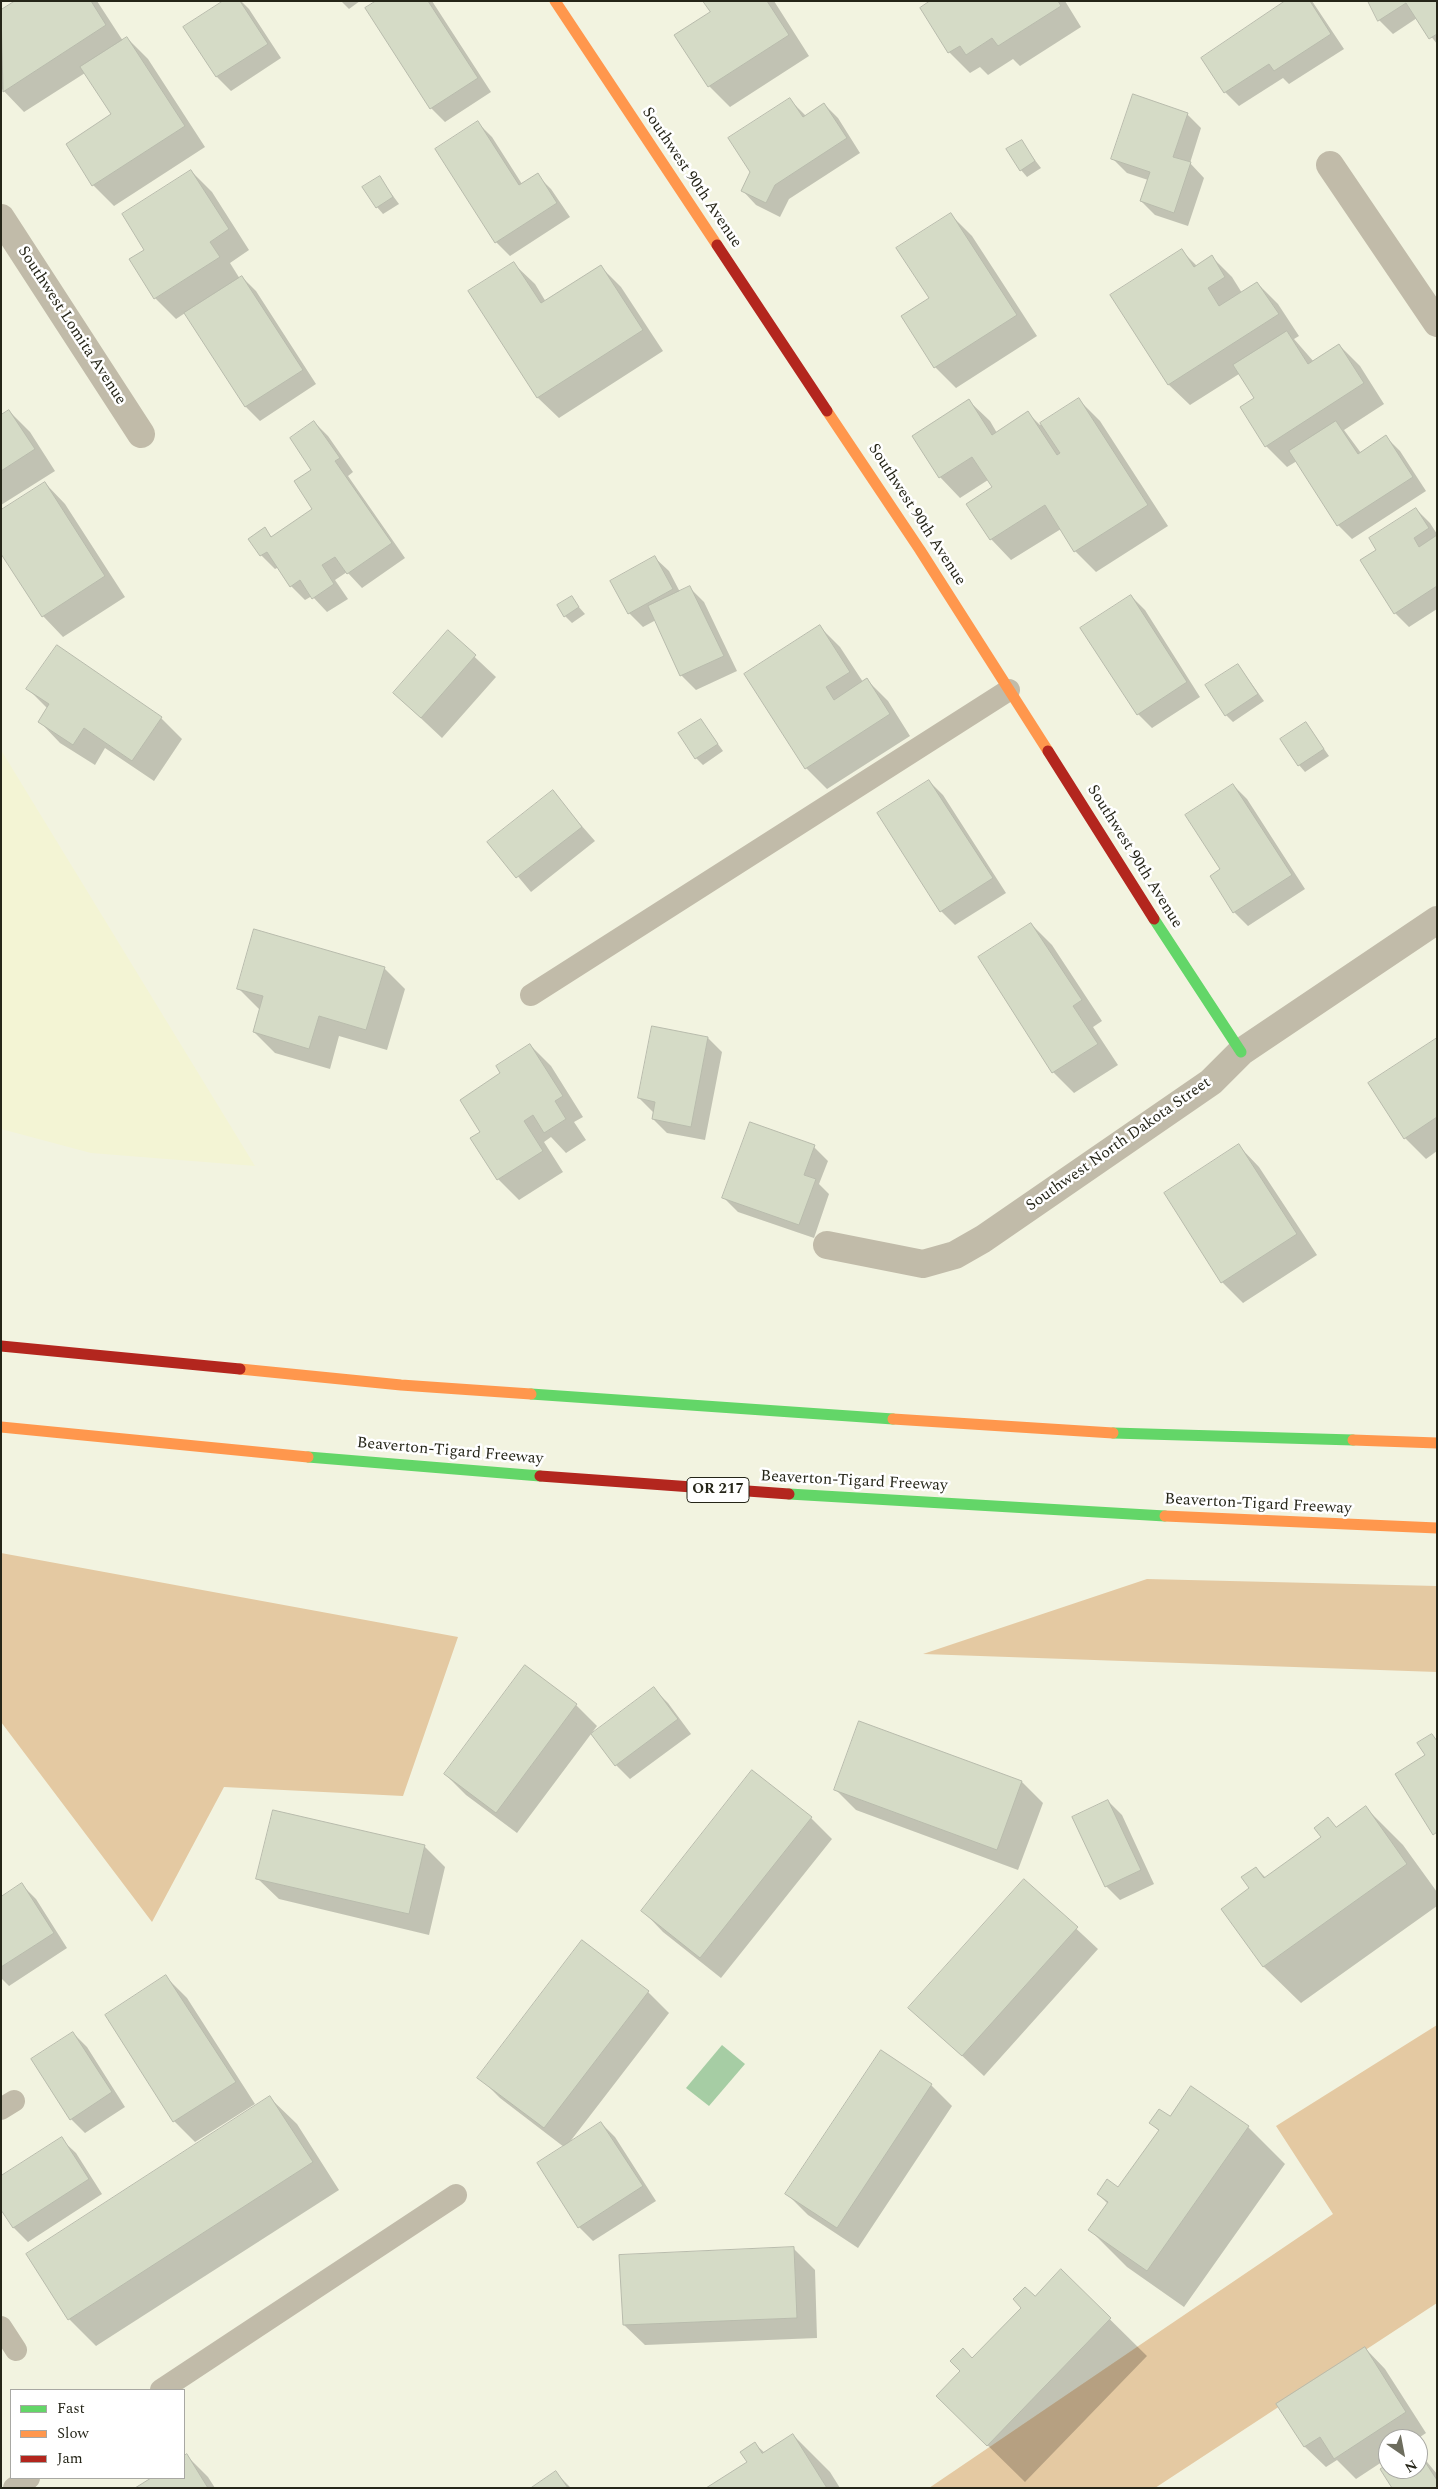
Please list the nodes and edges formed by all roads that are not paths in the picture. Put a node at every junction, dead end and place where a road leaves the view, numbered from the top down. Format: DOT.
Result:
graph roads {
  1 [pos="555,1"];
  2 [pos="1330,165"];
  3 [pos="1,218"];
  4 [pos="1437,324"];
  5 [pos="141,434"];
  6 [pos="1008,690"];
  7 [pos="1437,920"];
  8 [pos="531,995"];
  9 [pos="1241,1052"];
  10 [pos="827,1244"];
  11 [pos="1,1346"];
  12 [pos="1,1427"];
  13 [pos="1437,1443"];
  14 [pos="1437,1528"];
  15 [pos="456,2195"];
  16 [pos="1,2327"];
  17 [pos="16,2350"];
  18 [pos="163,2389"];
  19 [pos="28,2479"];
  20 [pos="14,2488"];
  1 -- 6 [label="main road, Southwest 90th Avenue"];
  2 -- 4 [label="street"];
  3 -- 5 [label="street, Southwest Lomita Avenue"];
  6 -- 8 [label="lane"];
  6 -- 9 [label="main road, Southwest 90th Avenue"];
  7 -- 9 [label="street, Southwest North Dakota Street"];
  9 -- 10 [label="street, Southwest North Dakota Street"];
  11 -- 13 [label="main road"];
  12 -- 14 [label="main road, Beaverton-Tigard Freeway / OR 217"];
  15 -- 18 [label="lane"];
  16 -- 17 [label="lane"];
  19 -- 20 [label="lane"];
}
